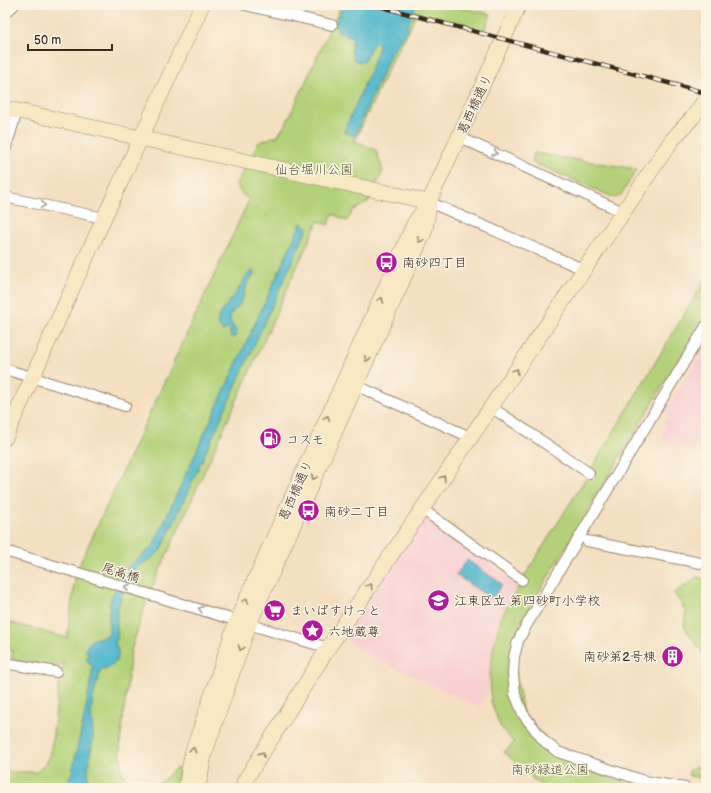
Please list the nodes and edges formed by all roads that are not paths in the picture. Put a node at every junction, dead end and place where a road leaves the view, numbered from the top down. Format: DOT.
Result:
graph roads {
  1 [pos="14,5"];
  2 [pos="202,5"];
  3 [pos="245,5"];
  4 [pos="519,5"];
  5 [pos="5,13"];
  6 [pos="332,25"];
  7 [pos="706,98"];
  8 [pos="11,110"];
  9 [pos="459,137"];
  10 [pos="141,138"];
  11 [pos="5,150"];
  12 [pos="5,197"];
  13 [pos="429,202"];
  14 [pos="623,212"];
  15 [pos="104,218"];
  16 [pos="585,270"];
  17 [pos="706,326"];
  18 [pos="5,369"];
  19 [pos="33,378"];
  20 [pos="355,385"];
  21 [pos="125,406"];
  22 [pos="491,407"];
  23 [pos="470,437"];
  24 [pos="5,438"];
  25 [pos="589,473"];
  26 [pos="422,509"];
  27 [pos="587,540"];
  28 [pos="5,551"];
  29 [pos="706,564"];
  30 [pos="522,580"];
  31 [pos="243,622"];
  32 [pos="328,648"];
  33 [pos="5,663"];
  34 [pos="56,672"];
  35 [pos="186,788"];
  36 [pos="198,788"];
  37 [pos="243,788"];
  38 [pos="685,788"];
  1 -- 5 [label="street"];
  2 -- 10 [label="street"];
  3 -- 6 [label="street"];
  4 -- 9 [label="street, 葛西橋通り"];
  7 -- 14 [label="street"];
  8 -- 10 [label="street"];
  8 -- 11 [label="street"];
  9 -- 13 [label="street, 葛西橋通り"];
  9 -- 14 [label="street, one-way"];
  10 -- 13 [label="street"];
  10 -- 15 [label="street"];
  12 -- 15 [label="street, one-way"];
  13 -- 16 [label="street"];
  13 -- 20 [label="street, 葛西橋通り, one-way"];
  31 -- 13 [label="street, 葛西橋通り, one-way"];
  14 -- 16 [label="street"];
  15 -- 19 [label="street"];
  22 -- 16 [label="street, one-way"];
  17 -- 38 [label="street"];
  18 -- 19 [label="street"];
  19 -- 21 [label="street"];
  19 -- 24 [label="street"];
  20 -- 23 [label="street"];
  20 -- 31 [label="street, 葛西橋通り, one-way"];
  22 -- 23 [label="street"];
  22 -- 25 [label="street"];
  26 -- 23 [label="street, one-way"];
  26 -- 30 [label="street"];
  32 -- 26 [label="street, one-way"];
  27 -- 29 [label="street"];
  31 -- 28 [label="street, 尾高橋, one-way"];
  31 -- 32 [label="street, 尾高橋"];
  35 -- 31 [label="street, 葛西橋通り, one-way"];
  31 -- 36 [label="street, 葛西橋通り, one-way"];
  37 -- 32 [label="street, one-way"];
  33 -- 34 [label="street"];
}
